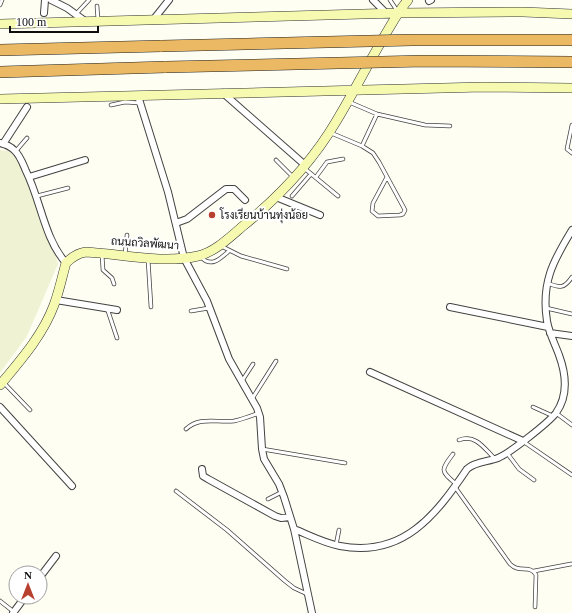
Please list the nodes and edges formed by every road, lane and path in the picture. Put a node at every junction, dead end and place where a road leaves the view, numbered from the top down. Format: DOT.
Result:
graph roads {
  1 [pos="2,0"];
  2 [pos="45,0"];
  3 [pos="51,0"];
  4 [pos="89,0"];
  5 [pos="169,0"];
  6 [pos="373,0"];
  7 [pos="390,0"];
  8 [pos="408,0"];
  9 [pos="62,2"];
  10 [pos="0,5"];
  11 [pos="97,6"];
  12 [pos="44,13"];
  13 [pos="386,13"];
  14 [pos="399,13"];
  15 [pos="76,14"];
  16 [pos="572,14"];
  17 [pos="153,20"];
  18 [pos="85,21"];
  19 [pos="98,21"];
  20 [pos="0,24"];
  21 [pos="572,40"];
  22 [pos="0,50"];
  23 [pos="572,62"];
  24 [pos="0,72"];
  25 [pos="572,88"];
  26 [pos="354,90"];
  27 [pos="223,93"];
  28 [pos="0,99"];
  29 [pos="139,99"];
  30 [pos="348,102"];
  31 [pos="111,105"];
  32 [pos="27,107"];
  33 [pos="377,114"];
  34 [pos="572,125"];
  35 [pos="450,126"];
  36 [pos="330,132"];
  37 [pos="27,138"];
  38 [pos="2,144"];
  39 [pos="362,146"];
  40 [pos="15,152"];
  41 [pos="572,153"];
  42 [pos="343,159"];
  43 [pos="85,160"];
  44 [pos="276,160"];
  45 [pos="304,167"];
  46 [pos="311,174"];
  47 [pos="29,177"];
  48 [pos="316,177"];
  49 [pos="387,177"];
  50 [pos="295,178"];
  51 [pos="68,188"];
  52 [pos="36,196"];
  53 [pos="292,196"];
  54 [pos="338,196"];
  55 [pos="276,197"];
  56 [pos="246,200"];
  57 [pos="320,215"];
  58 [pos="176,223"];
  59 [pos="572,230"];
  60 [pos="127,235"];
  61 [pos="569,240"];
  62 [pos="219,245"];
  63 [pos="229,251"];
  64 [pos="102,253"];
  65 [pos="125,255"];
  66 [pos="200,255"];
  67 [pos="148,258"];
  68 [pos="184,258"];
  69 [pos="66,263"];
  70 [pos="287,269"];
  71 [pos="572,277"];
  72 [pos="547,283"];
  73 [pos="114,284"];
  74 [pos="56,300"];
  75 [pos="151,306"];
  76 [pos="450,307"];
  77 [pos="107,308"];
  78 [pos="210,308"];
  79 [pos="546,308"];
  80 [pos="117,310"];
  81 [pos="191,311"];
  82 [pos="572,314"];
  83 [pos="549,330"];
  84 [pos="572,336"];
  85 [pos="117,338"];
  86 [pos="276,361"];
  87 [pos="253,364"];
  88 [pos="370,372"];
  89 [pos="242,381"];
  90 [pos="1,384"];
  91 [pos="565,385"];
  92 [pos="572,387"];
  93 [pos="252,399"];
  94 [pos="0,407"];
  95 [pos="533,407"];
  96 [pos="30,410"];
  97 [pos="259,413"];
  98 [pos="554,415"];
  99 [pos="572,425"];
  100 [pos="186,429"];
  101 [pos="459,440"];
  102 [pos="523,441"];
  103 [pos="262,449"];
  104 [pos="507,453"];
  105 [pos="453,454"];
  106 [pos="495,459"];
  107 [pos="345,463"];
  108 [pos="202,469"];
  109 [pos="572,475"];
  110 [pos="534,480"];
  111 [pos="72,486"];
  112 [pos="456,486"];
  113 [pos="176,491"];
  114 [pos="282,492"];
  115 [pos="268,499"];
  116 [pos="290,517"];
  117 [pos="294,529"];
  118 [pos="339,530"];
  119 [pos="336,545"];
  120 [pos="56,556"];
  121 [pos="571,564"];
  122 [pos="48,566"];
  123 [pos="534,571"];
  124 [pos="307,594"];
  125 [pos="0,601"];
  126 [pos="535,607"];
  127 [pos="13,612"];
  128 [pos="312,613"];
  1 -- 10 [label="lane"];
  2 -- 12 [label="street"];
  3 -- 9 [label="street"];
  4 -- 15 [label="lane"];
  5 -- 17 [label="street"];
  6 -- 13 [label="street"];
  7 -- 14 [label="lane"];
  8 -- 14 [label="main road, ถนนถวิลพัฒนา"];
  9 -- 15 [label="street"];
  11 -- 19 [label="lane"];
  13 -- 14 [label="main road"];
  13 -- 17 [label="main road"];
  14 -- 16 [label="main road"];
  14 -- 26 [label="main road, ถนนถวิลพัฒนา"];
  15 -- 18 [label="street"];
  17 -- 19 [label="main road"];
  18 -- 19 [label="main road"];
  18 -- 20 [label="main road"];
  21 -- 22 [label="highway, bridge"];
  23 -- 24 [label="highway, bridge"];
  25 -- 26 [label="main road"];
  26 -- 27 [label="main road"];
  26 -- 30 [label="main road, ถนนถวิลพัฒนา"];
  27 -- 29 [label="main road"];
  27 -- 45 [label="street"];
  28 -- 29 [label="main road"];
  29 -- 31 [label="lane"];
  29 -- 58 [label="street"];
  30 -- 33 [label="lane"];
  30 -- 36 [label="main road, ถนนถวิลพัฒนา"];
  32 -- 38 [label="street"];
  33 -- 35 [label="lane"];
  33 -- 39 [label="lane"];
  34 -- 41 [label="lane"];
  36 -- 39 [label="lane"];
  36 -- 45 [label="main road, ถนนถวิลพัฒนา"];
  37 -- 40 [label="lane"];
  38 -- 40 [label="street"];
  39 -- 49 [label="lane"];
  40 -- 47 [label="street"];
  42 -- 48 [label="lane"];
  43 -- 47 [label="street"];
  44 -- 50 [label="lane"];
  45 -- 46 [label="lane"];
  45 -- 50 [label="main road, ถนนถวิลพัฒนา"];
  46 -- 48 [label="lane"];
  46 -- 53 [label="lane"];
  47 -- 52 [label="street"];
  48 -- 54 [label="lane"];
  49 -- 49 [label="lane"];
  50 -- 55 [label="main road, ถนนถวิลพัฒนา"];
  51 -- 52 [label="lane"];
  52 -- 69 [label="street"];
  55 -- 57 [label="street"];
  55 -- 62 [label="main road, ถนนถวิลพัฒนา"];
  56 -- 58 [label="street"];
  58 -- 68 [label="street"];
  59 -- 61 [label="street"];
  60 -- 65 [label="lane"];
  61 -- 72 [label="street"];
  62 -- 63 [label="lane"];
  62 -- 66 [label="main road, ถนนถวิลพัฒนา"];
  63 -- 66 [label="lane"];
  63 -- 70 [label="lane"];
  64 -- 65 [label="main road, ถนนถวิลพัฒนา"];
  64 -- 69 [label="main road, ถนนถวิลพัฒนา"];
  64 -- 73 [label="lane"];
  65 -- 67 [label="main road, ถนนถวิลพัฒนา"];
  66 -- 68 [label="main road, ถนนถวิลพัฒนา"];
  67 -- 68 [label="main road, ถนนถวิลพัฒนา"];
  67 -- 75 [label="lane"];
  68 -- 78 [label="street"];
  69 -- 74 [label="main road"];
  71 -- 72 [label="lane"];
  72 -- 79 [label="street"];
  74 -- 77 [label="street"];
  74 -- 90 [label="main road"];
  76 -- 83 [label="street"];
  77 -- 80 [label="street"];
  77 -- 85 [label="lane"];
  78 -- 81 [label="lane"];
  78 -- 89 [label="street"];
  79 -- 82 [label="lane"];
  79 -- 83 [label="street"];
  83 -- 84 [label="street"];
  83 -- 91 [label="street"];
  86 -- 93 [label="lane"];
  87 -- 89 [label="lane"];
  88 -- 102 [label="street"];
  89 -- 93 [label="street"];
  90 -- 96 [label="lane"];
  91 -- 92 [label="street"];
  91 -- 98 [label="street"];
  93 -- 97 [label="street"];
  94 -- 111 [label="street"];
  95 -- 98 [label="lane"];
  97 -- 100 [label="lane"];
  97 -- 103 [label="street"];
  98 -- 99 [label="lane"];
  98 -- 102 [label="street"];
  101 -- 106 [label="lane"];
  102 -- 104 [label="street"];
  102 -- 109 [label="lane"];
  103 -- 107 [label="lane"];
  103 -- 114 [label="street"];
  104 -- 106 [label="street"];
  104 -- 110 [label="lane"];
  105 -- 112 [label="lane"];
  106 -- 112 [label="street"];
  108 -- 116 [label="street"];
  112 -- 119 [label="street"];
  112 -- 123 [label="lane"];
  113 -- 124 [label="lane"];
  114 -- 115 [label="lane"];
  114 -- 116 [label="street"];
  116 -- 117 [label="street"];
  117 -- 119 [label="street"];
  117 -- 124 [label="street"];
  118 -- 119 [label="lane"];
  120 -- 122 [label="street"];
  121 -- 123 [label="lane"];
  123 -- 126 [label="lane"];
  124 -- 128 [label="street"];
  125 -- 127 [label="lane"];
}
